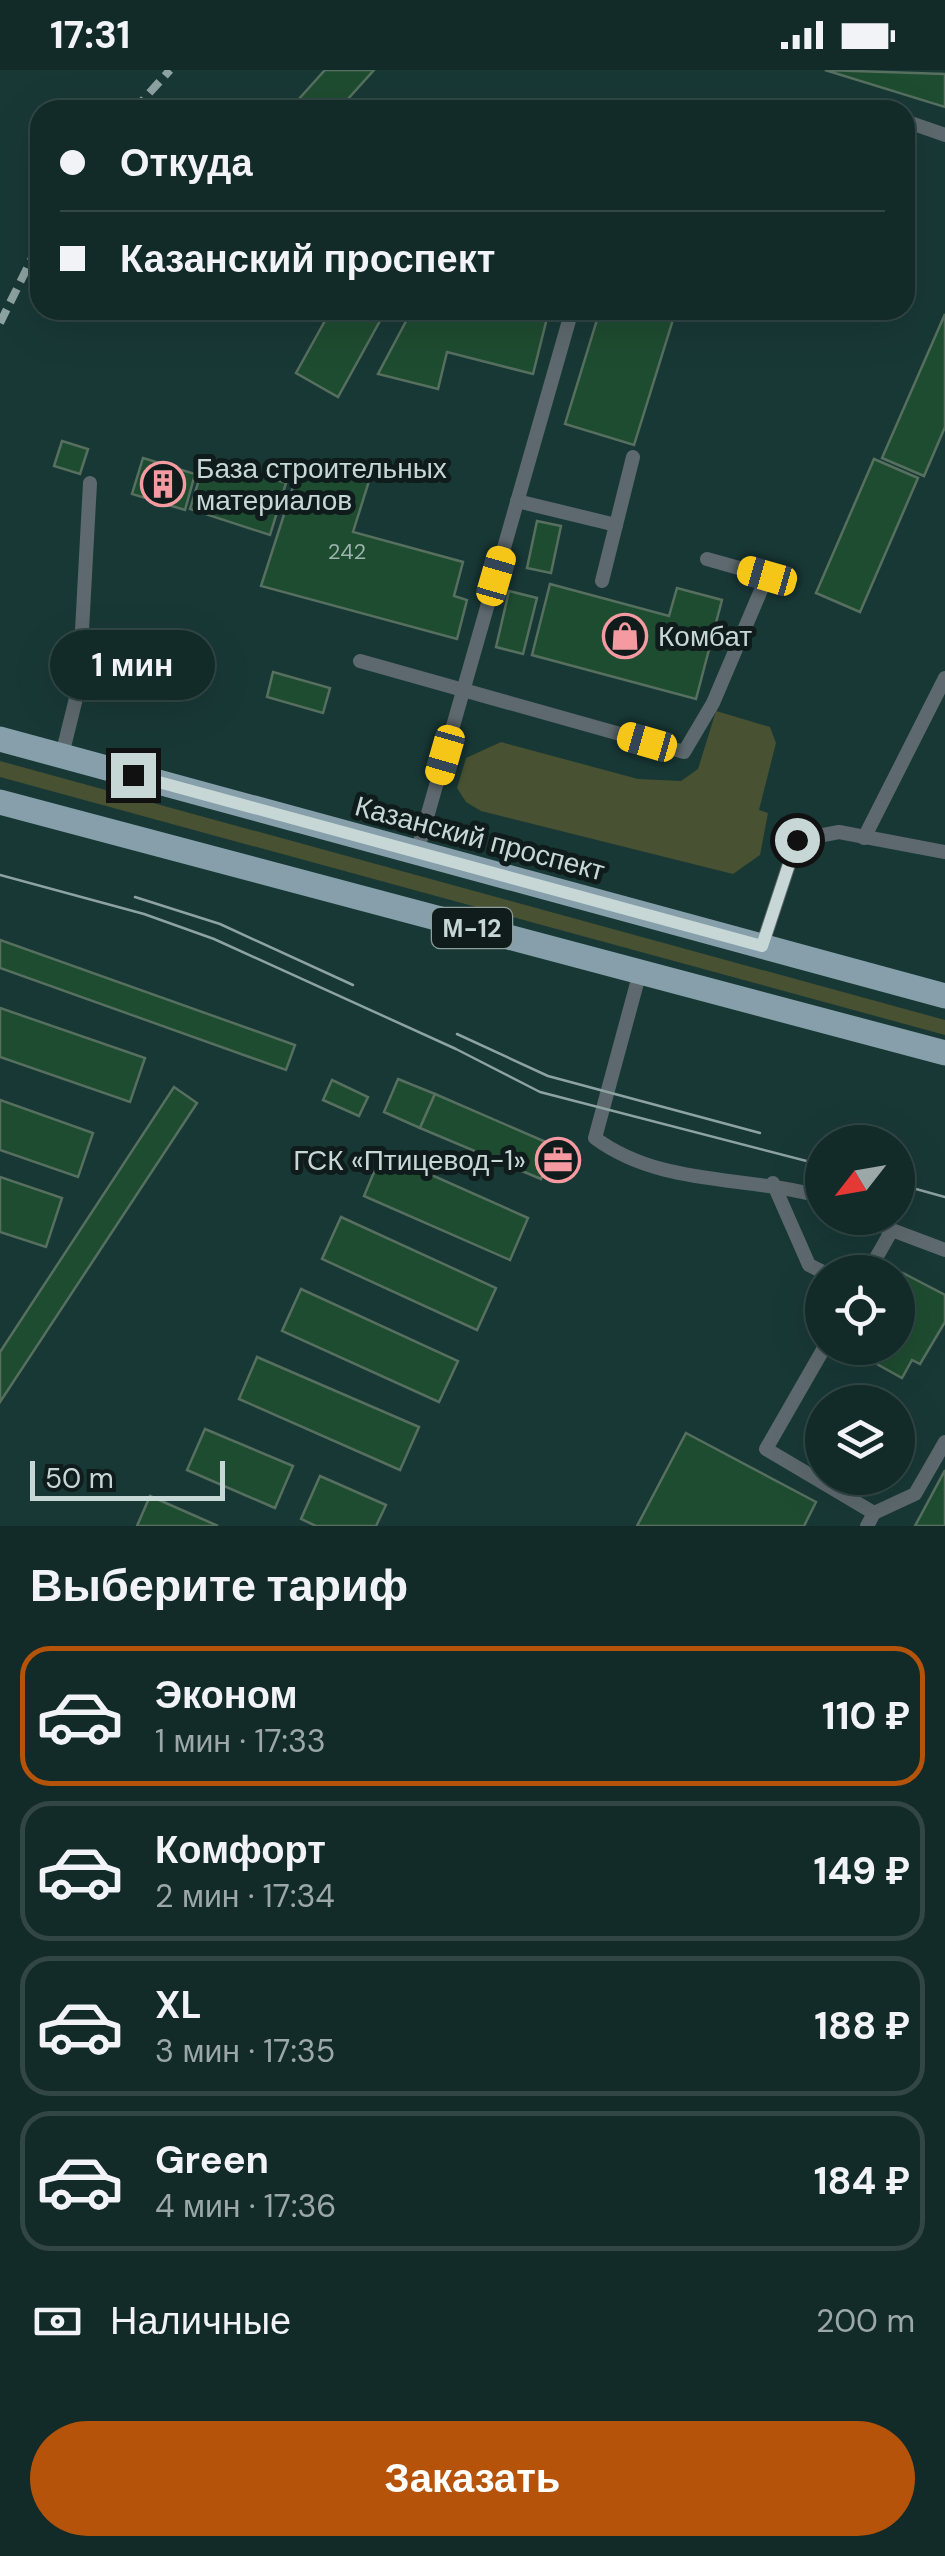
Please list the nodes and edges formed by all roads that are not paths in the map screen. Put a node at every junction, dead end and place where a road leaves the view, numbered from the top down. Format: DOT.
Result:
graph roads {
  1 [pos="915,125"];
  2 [pos="945,135"];
  3 [pos="569,320"];
  4 [pos="633,458"];
  5 [pos="90,483"];
  6 [pos="517,501"];
  7 [pos="616,525"];
  8 [pos="708,559"];
  9 [pos="602,581"];
  10 [pos="360,661"];
  11 [pos="945,678"];
  12 [pos="463,690"];
  13 [pos="0,739"];
  14 [pos="62,755"];
  15 [pos="0,802"];
  16 [pos="864,838"];
  17 [pos="417,852"];
  18 [pos="945,852"];
  19 [pos="762,946"];
  20 [pos="640,972"];
  21 [pos="945,996"];
  22 [pos="945,1053"];
  23 [pos="773,1183"];
  24 [pos="805,1192"];
  25 [pos="905,1235"];
  26 [pos="945,1250"];
  27 [pos="805,1258"];
  28 [pos="814,1365"];
  29 [pos="945,1442"];
  30 [pos="871,1519"];
  1 -- 2 [label="lane"];
  3 -- 6 [label="lane"];
  4 -- 7 [label="lane"];
  5 -- 14 [label="lane"];
  6 -- 7 [label="lane"];
  6 -- 12 [label="lane"];
  7 -- 9 [label="lane"];
  8 -- 12 [label="lane"];
  10 -- 12 [label="lane"];
  11 -- 16 [label="lane"];
  12 -- 17 [label="lane"];
  13 -- 14 [label="main road, Казанский проспект / М-12"];
  14 -- 17 [label="main road, Казанский проспект / М-12"];
  15 -- 20 [label="main road, М-12"];
  16 -- 18 [label="lane"];
  16 -- 19 [label="lane"];
  17 -- 19 [label="main road, Казанский проспект / М-12"];
  19 -- 21 [label="main road, Казанский проспект / М-12"];
  20 -- 22 [label="main road, М-12"];
  20 -- 23 [label="lane"];
  23 -- 24 [label="lane"];
  23 -- 27 [label="lane"];
  25 -- 26 [label="lane"];
  28 -- 30 [label="lane"];
  29 -- 30 [label="lane"];
}
